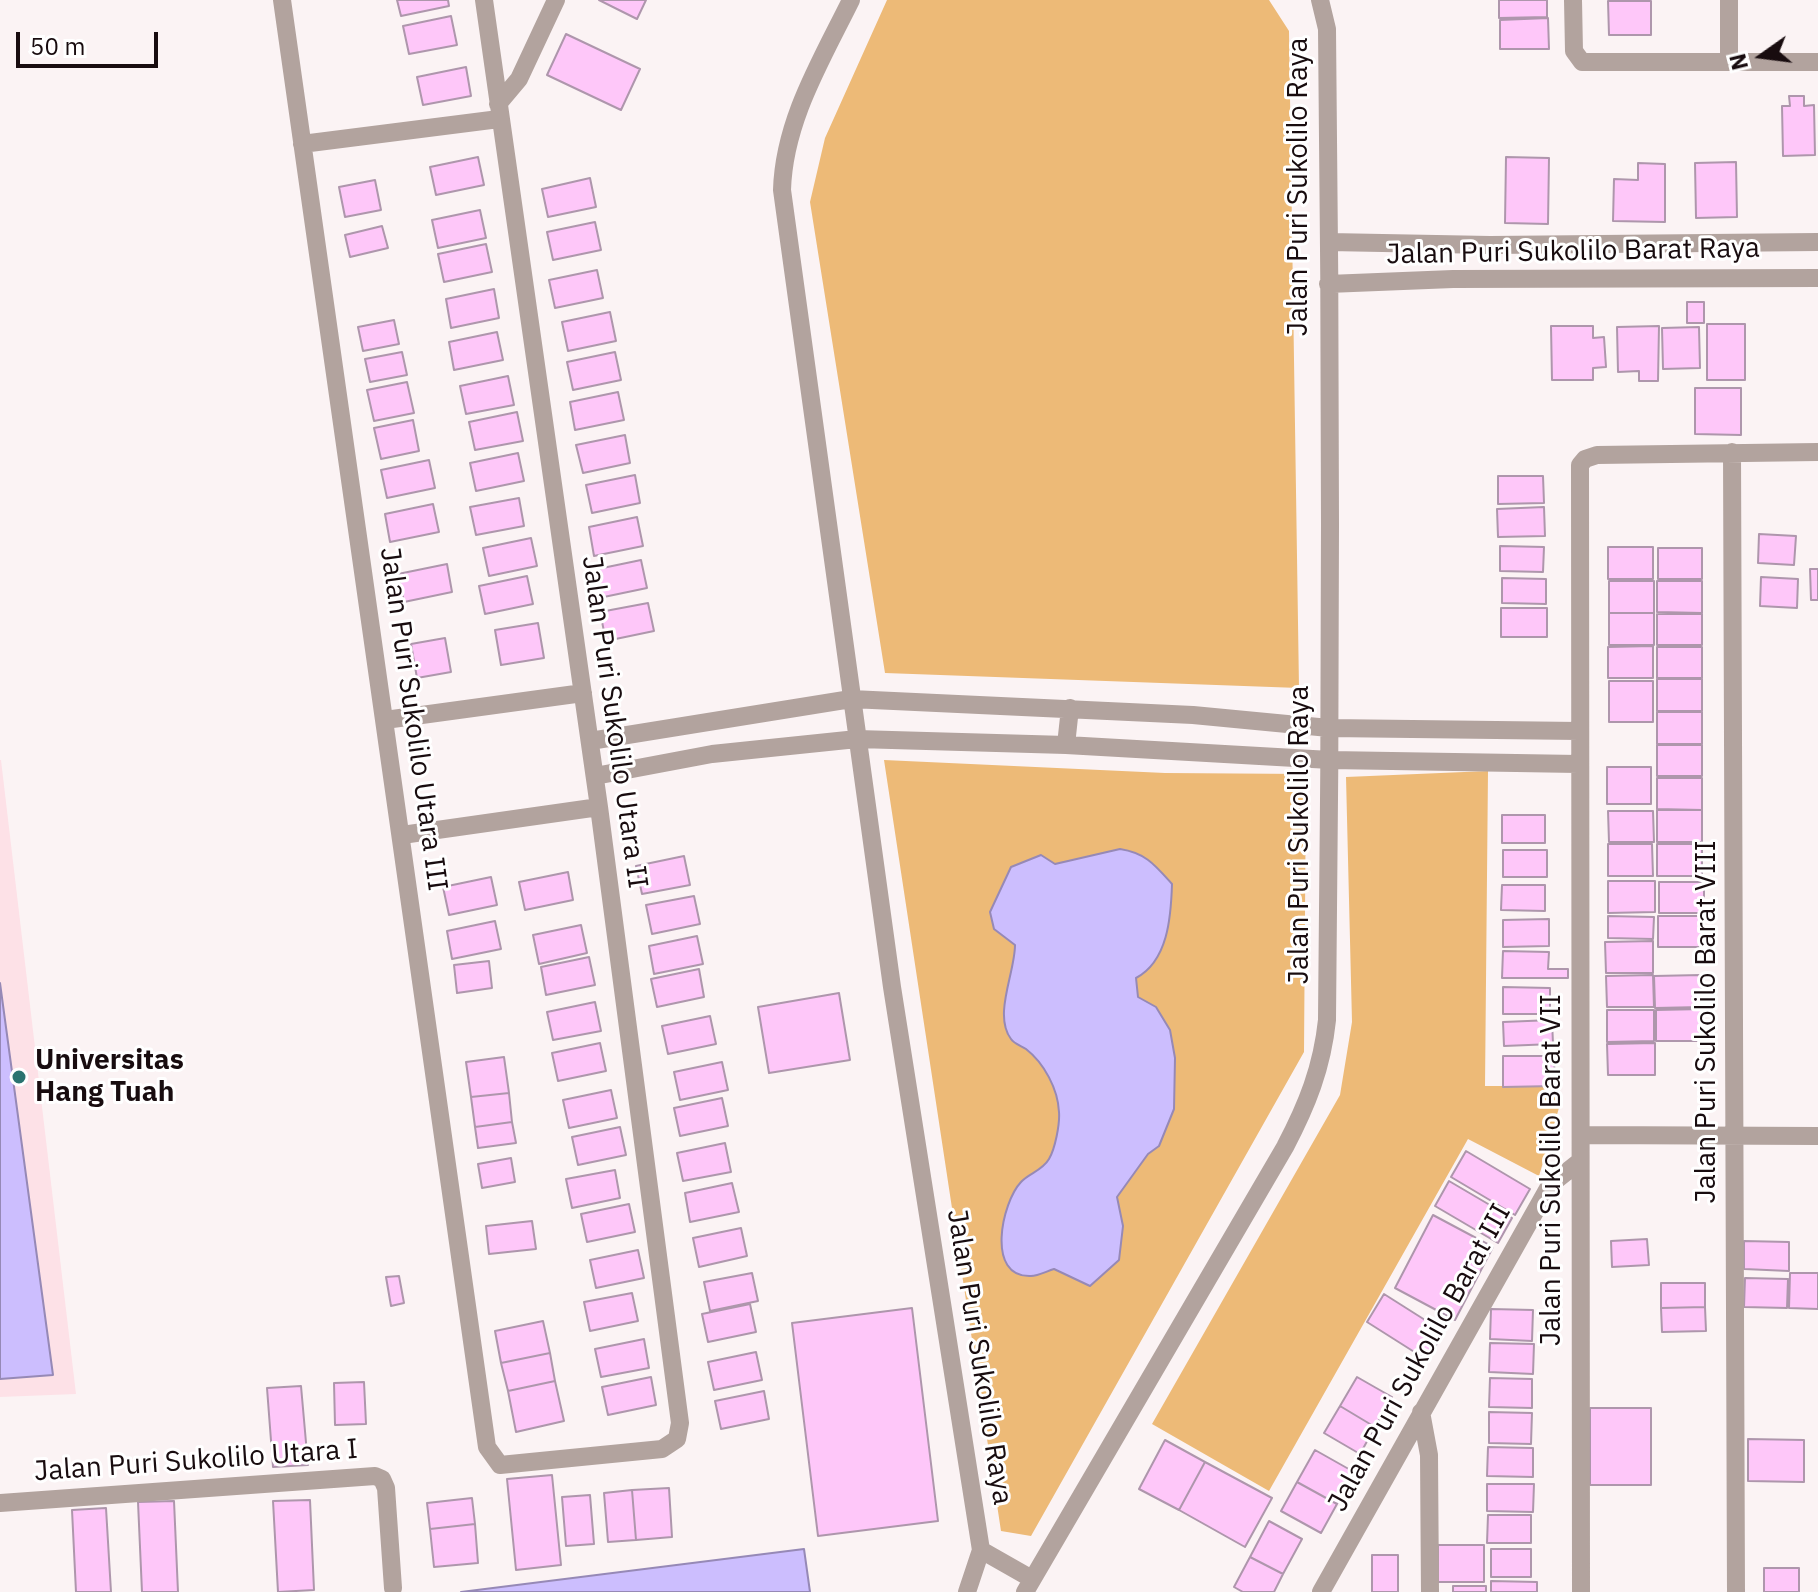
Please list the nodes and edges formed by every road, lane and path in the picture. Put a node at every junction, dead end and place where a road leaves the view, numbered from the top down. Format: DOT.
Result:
graph roads {
  1 [pos="282,0"];
  2 [pos="484,0"];
  3 [pos="556,0"];
  4 [pos="851,0"];
  5 [pos="1320,0"];
  6 [pos="1573,0"];
  7 [pos="1729,0"];
  8 [pos="1729,61"];
  9 [pos="1818,62"];
  10 [pos="499,112"];
  11 [pos="302,144"];
  12 [pos="1329,242"];
  13 [pos="1818,242"];
  14 [pos="1453,245"];
  15 [pos="1818,278"];
  16 [pos="1453,279"];
  17 [pos="1328,284"];
  18 [pos="1732,452"];
  19 [pos="1818,452"];
  20 [pos="583,693"];
  21 [pos="851,699"];
  22 [pos="1070,708"];
  23 [pos="733,717"];
  24 [pos="385,720"];
  25 [pos="1329,728"];
  26 [pos="1441,728"];
  27 [pos="857,739"];
  28 [pos="590,741"];
  29 [pos="1066,745"];
  30 [pos="1579,747"];
  31 [pos="738,752"];
  32 [pos="1330,760"];
  33 [pos="1439,761"];
  34 [pos="595,776"];
  35 [pos="599,807"];
  36 [pos="402,835"];
  37 [pos="1582,1135"];
  38 [pos="1736,1136"];
  39 [pos="1818,1136"];
  40 [pos="1579,1162"];
  41 [pos="1421,1412"];
  42 [pos="487,1447"];
  43 [pos="0,1503"];
  44 [pos="981,1550"];
  45 [pos="1028,1586"];
  46 [pos="393,1591"];
  47 [pos="967,1592"];
  48 [pos="1321,1592"];
  49 [pos="1430,1592"];
  50 [pos="1581,1592"];
  51 [pos="1736,1592"];
  1 -- 11 [label="street, Jalan Puri Sukolilo Utara III"];
  2 -- 10 [label="street, Jalan Puri Sukolilo Utara II"];
  3 -- 10 [label="street"];
  4 -- 21 [label="street, Jalan Puri Sukolilo Raya"];
  5 -- 12 [label="street, Jalan Puri Sukolilo Raya"];
  6 -- 8 [label="street"];
  7 -- 8 [label="street"];
  8 -- 9 [label="street"];
  10 -- 11 [label="street"];
  10 -- 20 [label="street, Jalan Puri Sukolilo Utara II"];
  11 -- 24 [label="street, Jalan Puri Sukolilo Utara III"];
  12 -- 14 [label="street, Jalan Puri Sukolilo Barat Raya"];
  12 -- 17 [label="street, Jalan Puri Sukolilo Raya"];
  13 -- 14 [label="street, Jalan Puri Sukolilo Barat Raya"];
  14 -- 16 [label="street"];
  15 -- 16 [label="street, Jalan Puri Sukolilo Barat Raya"];
  16 -- 17 [label="street, Jalan Puri Sukolilo Barat Raya"];
  17 -- 25 [label="street, Jalan Puri Sukolilo Raya"];
  18 -- 19 [label="street"];
  18 -- 30 [label="street, Jalan Puri Sukolilo Barat VII"];
  18 -- 38 [label="street, Jalan Puri Sukolilo Barat VIII"];
  20 -- 24 [label="street"];
  20 -- 28 [label="street, Jalan Puri Sukolilo Utara II"];
  21 -- 22 [label="street"];
  21 -- 23 [label="street"];
  21 -- 27 [label="street, Jalan Puri Sukolilo Raya"];
  22 -- 25 [label="street"];
  22 -- 29 [label="street"];
  23 -- 28 [label="street"];
  23 -- 31 [label="street"];
  24 -- 36 [label="street, Jalan Puri Sukolilo Utara III"];
  25 -- 26 [label="street"];
  25 -- 32 [label="street, Jalan Puri Sukolilo Raya"];
  26 -- 30 [label="street"];
  26 -- 33 [label="street"];
  27 -- 29 [label="street"];
  27 -- 31 [label="street"];
  27 -- 44 [label="street, Jalan Puri Sukolilo Raya"];
  28 -- 34 [label="street, Jalan Puri Sukolilo Utara II"];
  29 -- 32 [label="street"];
  30 -- 33 [label="street"];
  30 -- 37 [label="street, Jalan Puri Sukolilo Barat VII"];
  31 -- 34 [label="street"];
  32 -- 33 [label="street"];
  32 -- 45 [label="street, Jalan Puri Sukolilo Raya"];
  34 -- 35 [label="street, Jalan Puri Sukolilo Utara II"];
  35 -- 36 [label="street"];
  35 -- 42 [label="street, Jalan Puri Sukolilo Utara II"];
  36 -- 42 [label="street, Jalan Puri Sukolilo Utara III"];
  37 -- 38 [label="street"];
  37 -- 40 [label="street, Jalan Puri Sukolilo Barat VII"];
  38 -- 39 [label="street"];
  38 -- 51 [label="street, Jalan Puri Sukolilo Barat VIII"];
  40 -- 41 [label="street, Jalan Puri Sukolilo Barat III"];
  40 -- 50 [label="street, Jalan Puri Sukolilo Barat VII"];
  41 -- 48 [label="street, Jalan Puri Sukolilo Barat III"];
  41 -- 49 [label="street"];
  43 -- 46 [label="street, Jalan Puri Sukolilo Utara I"];
  44 -- 45 [label="street"];
  44 -- 47 [label="street, Jalan Puri Sukolilo Raya"];
}
